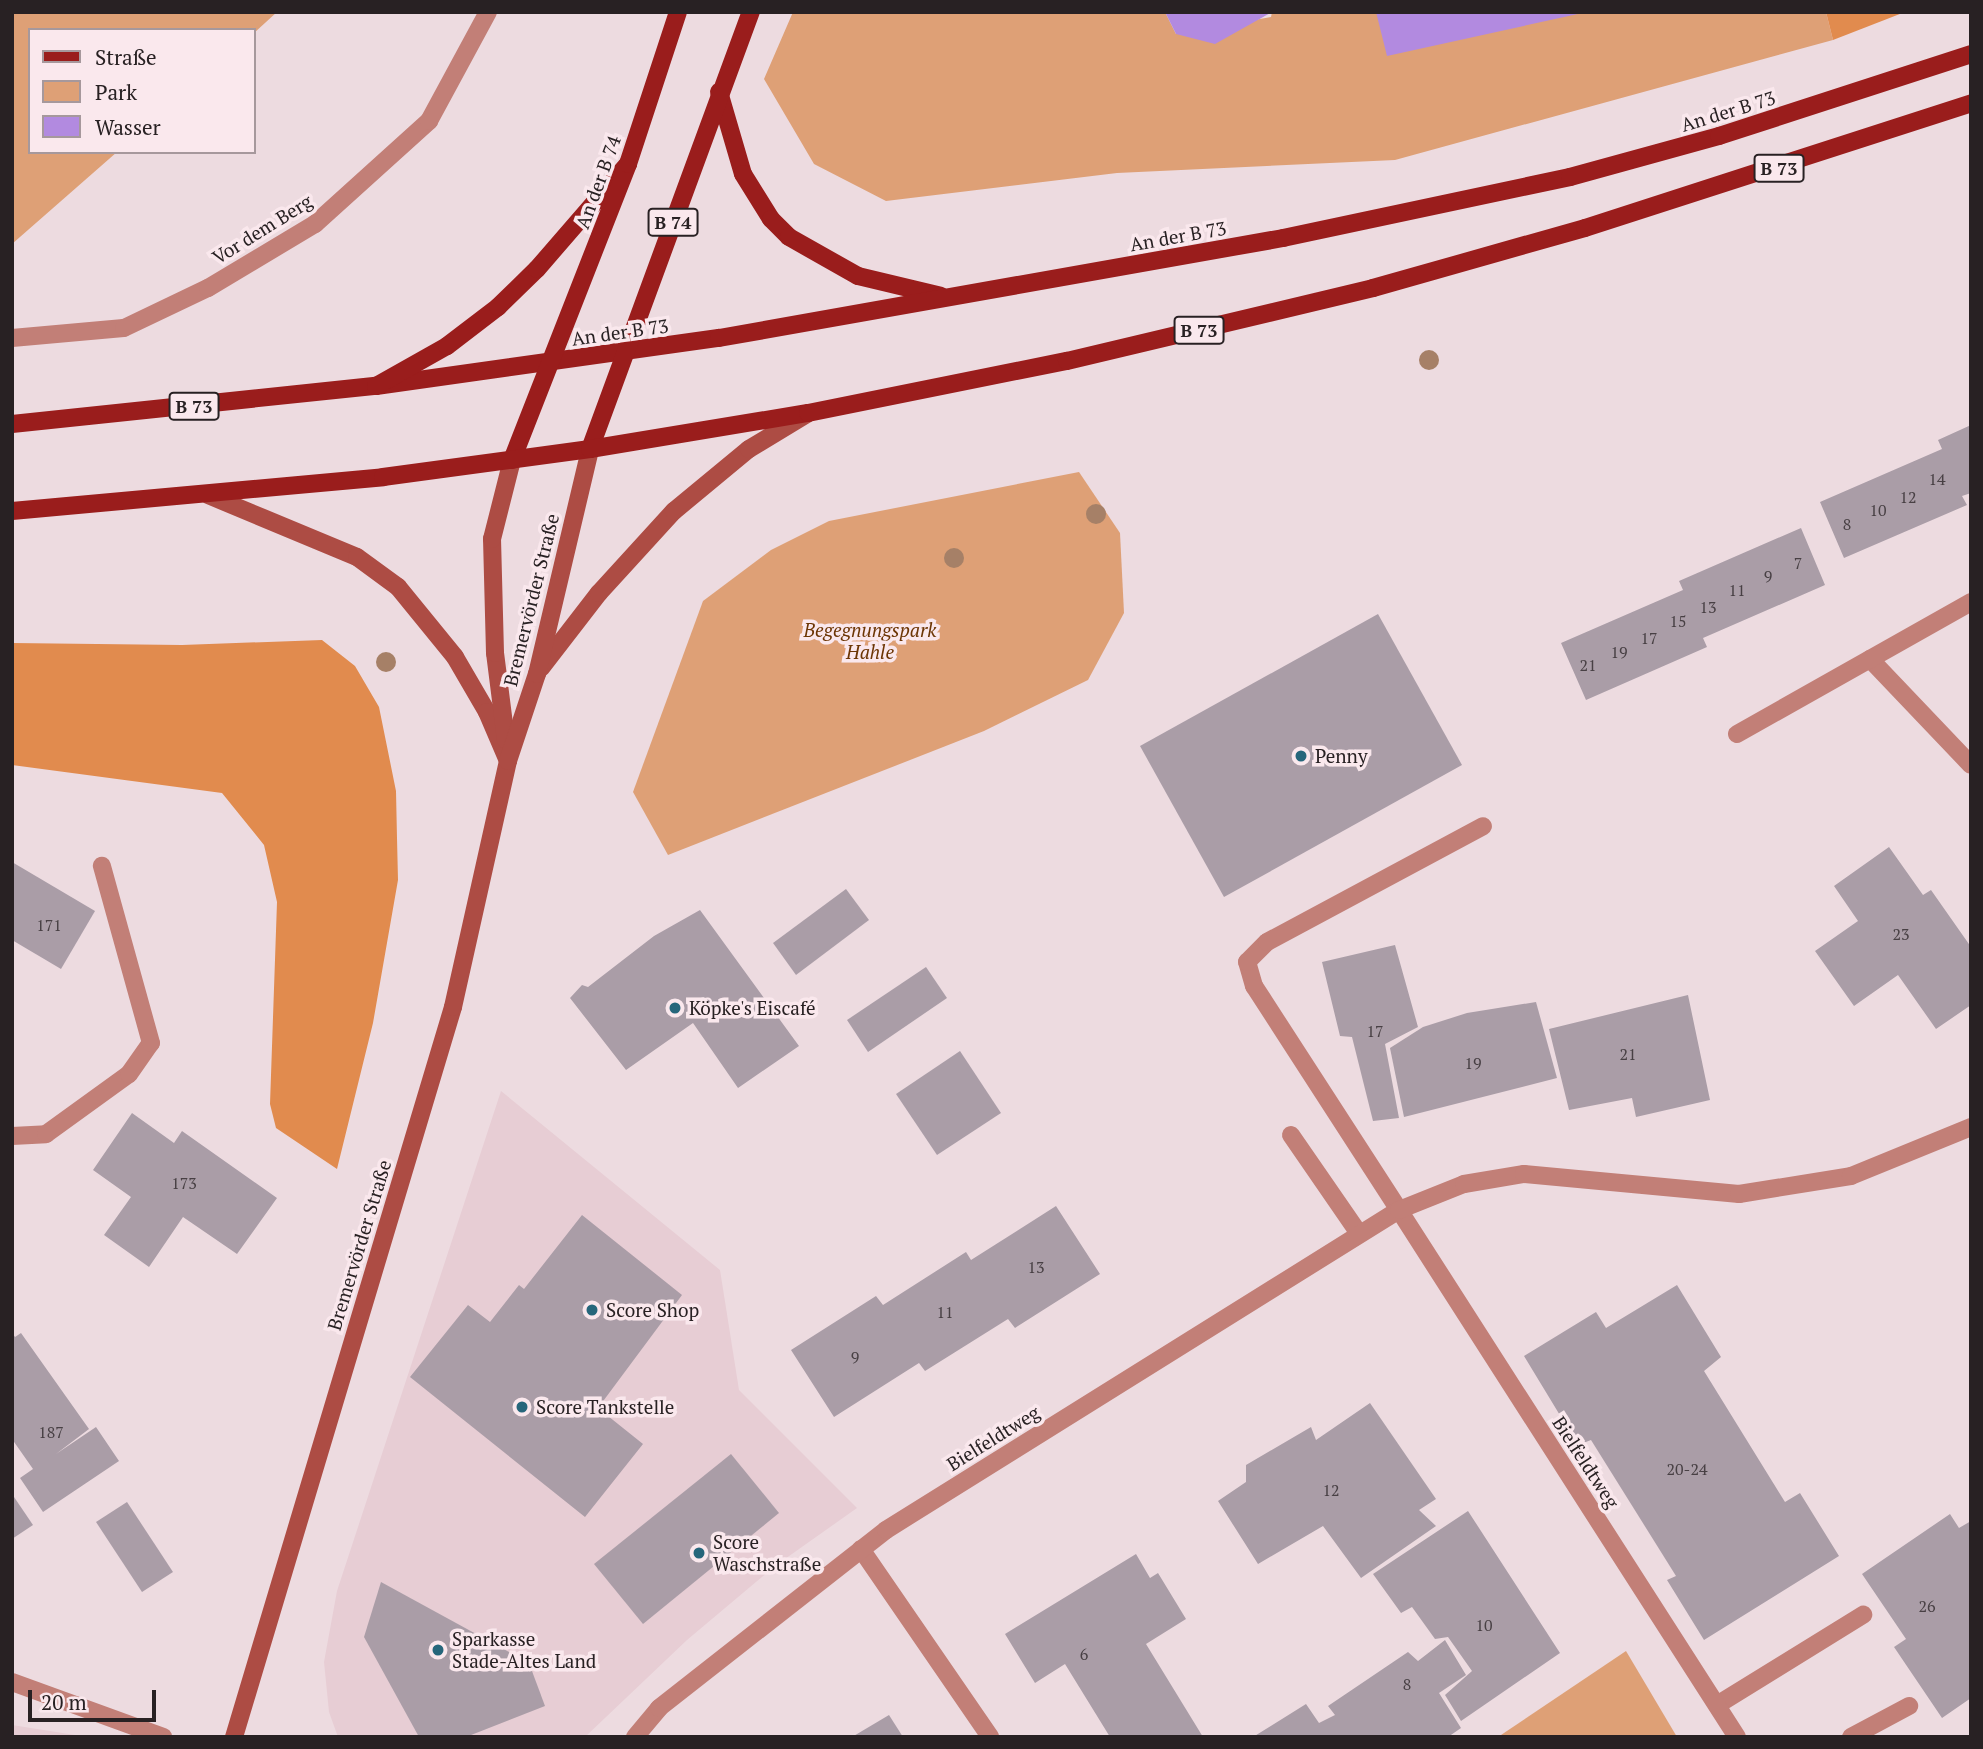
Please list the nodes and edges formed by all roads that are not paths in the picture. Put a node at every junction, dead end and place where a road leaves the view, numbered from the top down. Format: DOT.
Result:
graph roads {
  1 [pos="488,12"];
  2 [pos="678,12"];
  3 [pos="751,12"];
  4 [pos="1971,54"];
  5 [pos="719,92"];
  6 [pos="1971,103"];
  7 [pos="628,164"];
  8 [pos="958,298"];
  9 [pos="12,338"];
  10 [pos="628,352"];
  11 [pos="549,363"];
  12 [pos="376,386"];
  13 [pos="808,413"];
  14 [pos="12,424"];
  15 [pos="590,449"];
  16 [pos="512,460"];
  17 [pos="208,495"];
  18 [pos="12,511"];
  19 [pos="1971,602"];
  20 [pos="1870,659"];
  21 [pos="537,674"];
  22 [pos="1737,734"];
  23 [pos="508,761"];
  24 [pos="1971,765"];
  25 [pos="1483,826"];
  26 [pos="102,866"];
  27 [pos="1971,1127"];
  28 [pos="1291,1135"];
  29 [pos="12,1136"];
  30 [pos="1399,1210"];
  31 [pos="1358,1232"];
  32 [pos="861,1549"];
  33 [pos="1863,1615"];
  34 [pos="12,1682"];
  35 [pos="1717,1705"];
  36 [pos="1909,1706"];
  37 [pos="163,1737"];
  38 [pos="234,1737"];
  39 [pos="635,1737"];
  40 [pos="990,1737"];
  41 [pos="1737,1737"];
  42 [pos="1851,1737"];
  1 -- 9 [label="street, Vor dem Berg"];
  2 -- 7 [label="main road, An der B 74"];
  3 -- 5 [label="main road, B 74"];
  4 -- 8 [label="main road, An der B 73 / B 73"];
  5 -- 8 [label="main road"];
  5 -- 10 [label="main road, B 74"];
  6 -- 13 [label="main road, B 73"];
  7 -- 11 [label="main road, An der B 74"];
  7 -- 12 [label="main road"];
  8 -- 10 [label="main road, An der B 73 / B 73"];
  10 -- 11 [label="main road, An der B 73 / B 73"];
  10 -- 15 [label="main road, B 74"];
  11 -- 12 [label="main road, An der B 73 / B 73"];
  11 -- 16 [label="main road, An der B 74"];
  12 -- 14 [label="main road, B 73"];
  13 -- 15 [label="main road, B 73"];
  13 -- 21 [label="main road"];
  15 -- 16 [label="main road, B 73"];
  15 -- 21 [label="main road, Bremervörder Straße"];
  16 -- 17 [label="main road, B 73"];
  16 -- 23 [label="main road, Bremervörder Straße"];
  17 -- 18 [label="main road, B 73"];
  17 -- 23 [label="main road"];
  19 -- 20 [label="street"];
  20 -- 22 [label="street"];
  20 -- 24 [label="street"];
  21 -- 23 [label="main road, Bremervörder Straße"];
  23 -- 38 [label="main road, Bremervörder Straße"];
  25 -- 30 [label="street"];
  26 -- 29 [label="street"];
  27 -- 30 [label="street, Bielfeldtweg"];
  28 -- 31 [label="street"];
  30 -- 31 [label="street, Bielfeldtweg"];
  30 -- 35 [label="street, Bielfeldtweg"];
  31 -- 32 [label="street, Bielfeldtweg"];
  32 -- 39 [label="street, Bielfeldtweg"];
  32 -- 40 [label="street"];
  33 -- 35 [label="street"];
  34 -- 37 [label="street"];
  35 -- 41 [label="street, Bielfeldtweg"];
  36 -- 42 [label="street"];
}
